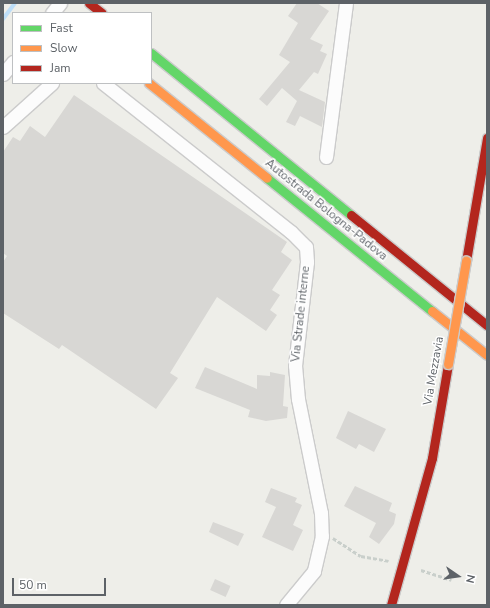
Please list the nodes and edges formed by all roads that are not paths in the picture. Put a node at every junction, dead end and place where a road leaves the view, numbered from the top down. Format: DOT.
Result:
graph roads {
  1 [pos="89,3"];
  2 [pos="346,3"];
  3 [pos="101,12"];
  4 [pos="152,54"];
  5 [pos="12,63"];
  6 [pos="3,74"];
  7 [pos="51,84"];
  8 [pos="104,84"];
  9 [pos="150,84"];
  10 [pos="3,126"];
  11 [pos="487,138"];
  12 [pos="326,157"];
  13 [pos="487,325"];
  14 [pos="487,355"];
  15 [pos="286,605"];
  16 [pos="391,605"];
  1 -- 3 [label="main road"];
  2 -- 12 [label="street"];
  4 -- 13 [label="main road, Autostrada Bologna-Padova"];
  5 -- 6 [label="street"];
  7 -- 10 [label="street"];
  8 -- 15 [label="street, Via Strade interne"];
  9 -- 14 [label="main road, Autostrada Bologna-Padova"];
  11 -- 16 [label="main road, Via Mezzavia, bridge"];
}
